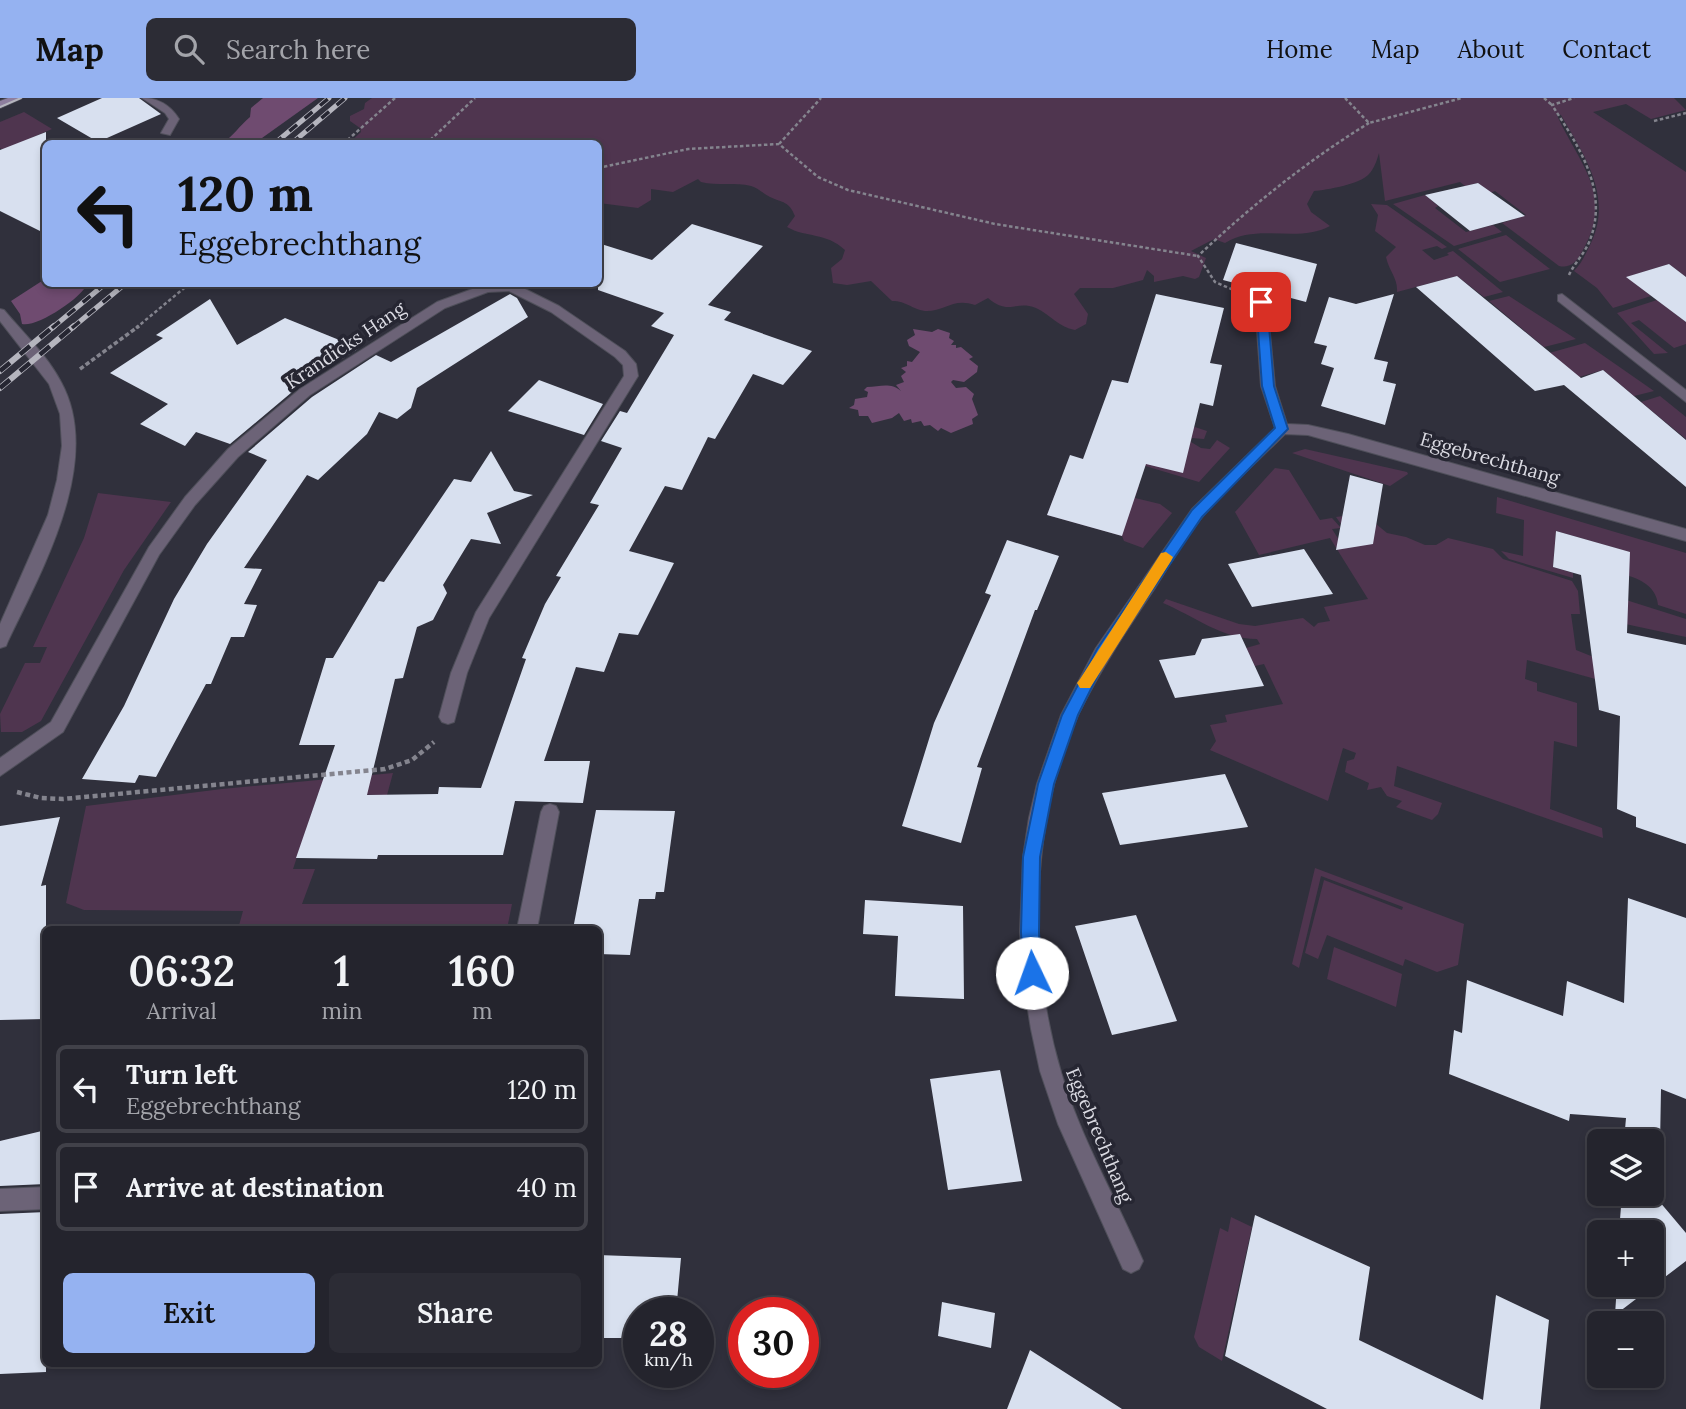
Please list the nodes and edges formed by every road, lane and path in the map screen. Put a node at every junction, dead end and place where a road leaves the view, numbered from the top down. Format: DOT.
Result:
graph roads {
  1 [pos="17,98"];
  2 [pos="147,98"];
  3 [pos="395,98"];
  4 [pos="475,98"];
  5 [pos="821,98"];
  6 [pos="1345,98"];
  7 [pos="1462,98"];
  8 [pos="1544,98"];
  9 [pos="1574,98"];
  10 [pos="0,105"];
  11 [pos="1552,105"];
  12 [pos="1686,113"];
  13 [pos="1654,121"];
  14 [pos="1369,123"];
  15 [pos="166,133"];
  16 [pos="348,140"];
  17 [pos="430,140"];
  18 [pos="779,144"];
  19 [pos="602,167"];
  20 [pos="1198,256"];
  21 [pos="185,287"];
  22 [pos="1562,298"];
  23 [pos="1261,302"];
  24 [pos="0,313"];
  25 [pos="56,383"];
  26 [pos="1686,397"];
  27 [pos="1282,429"];
  28 [pos="1686,536"];
  29 [pos="0,641"];
  30 [pos="448,717"];
  31 [pos="0,768"];
  32 [pos="11,790"];
  33 [pos="550,812"];
  34 [pos="528,926"];
  35 [pos="42,1198"];
  36 [pos="0,1200"];
  37 [pos="1131,1261"];
  1 -- 10 [label="main road"];
  2 -- 15 [label="street"];
  3 -- 16 [label="path"];
  4 -- 17 [label="path"];
  5 -- 18 [label="path"];
  6 -- 14 [label="path"];
  7 -- 14 [label="path"];
  8 -- 11 [label="path"];
  9 -- 11 [label="path"];
  11 -- 22 [label="path"];
  12 -- 13 [label="path"];
  14 -- 20 [label="path"];
  18 -- 19 [label="path"];
  18 -- 20 [label="path"];
  20 -- 23 [label="path"];
  21 -- 25 [label="path"];
  22 -- 26 [label="street"];
  23 -- 27 [label="street"];
  24 -- 25 [label="street"];
  25 -- 29 [label="street"];
  27 -- 28 [label="street, Eggebrechthang"];
  27 -- 37 [label="street, Eggebrechthang"];
  30 -- 31 [label="street, Krandicks Hang"];
  30 -- 32 [label="path"];
  33 -- 34 [label="street"];
  35 -- 36 [label="street"];
}
